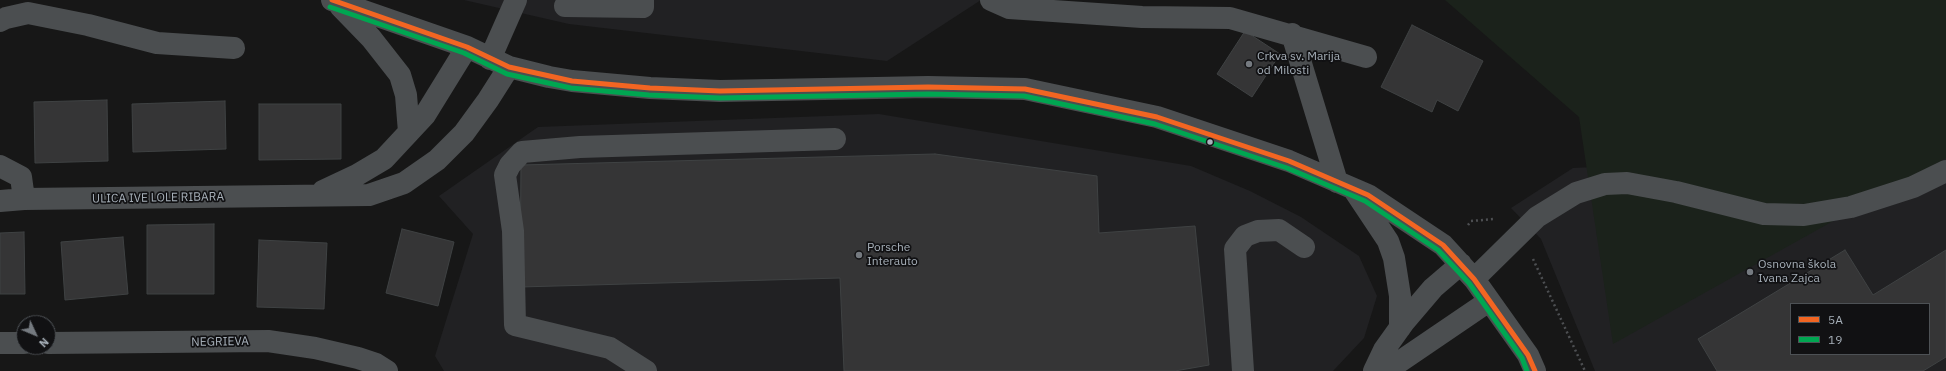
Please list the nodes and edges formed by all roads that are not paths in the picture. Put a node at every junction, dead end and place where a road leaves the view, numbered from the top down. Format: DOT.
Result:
graph roads {
  1 [pos="516,0"];
  2 [pos="643,0"];
  3 [pos="991,0"];
  4 [pos="334,1"];
  5 [pos="565,6"];
  6 [pos="0,21"];
  7 [pos="1292,34"];
  8 [pos="234,48"];
  9 [pos="467,48"];
  10 [pos="1366,57"];
  11 [pos="490,59"];
  12 [pos="510,66"];
  13 [pos="410,132"];
  14 [pos="835,139"];
  15 [pos="0,166"];
  16 [pos="1946,171"];
  17 [pos="1345,186"];
  18 [pos="316,194"];
  19 [pos="24,199"];
  20 [pos="0,201"];
  21 [pos="1304,247"];
  22 [pos="1467,272"];
  23 [pos="1489,301"];
  24 [pos="1400,328"];
  25 [pos="0,343"];
  26 [pos="16,343"];
  27 [pos="56,343"];
  28 [pos="387,371"];
  29 [pos="646,371"];
  30 [pos="1243,371"];
  31 [pos="1374,371"];
  32 [pos="1386,371"];
  33 [pos="1535,371"];
  1 -- 11 [label="street"];
  2 -- 5 [label="street"];
  3 -- 7 [label="street"];
  4 -- 9 [label="street"];
  4 -- 13 [label="street"];
  6 -- 8 [label="street"];
  7 -- 10 [label="street"];
  7 -- 17 [label="street"];
  9 -- 11 [label="street"];
  9 -- 13 [label="street, ULICA IVE LOLE RIBARA"];
  11 -- 12 [label="street"];
  12 -- 17 [label="street"];
  12 -- 18 [label="street, ULICA IVE LOLE RIBARA"];
  13 -- 18 [label="street, ULICA IVE LOLE RIBARA"];
  14 -- 29 [label="street"];
  15 -- 19 [label="street"];
  16 -- 22 [label="street"];
  17 -- 22 [label="street"];
  17 -- 24 [label="street"];
  18 -- 19 [label="street, ULICA IVE LOLE RIBARA"];
  19 -- 20 [label="street, ULICA IVE LOLE RIBARA"];
  21 -- 30 [label="street"];
  22 -- 23 [label="street"];
  22 -- 24 [label="street"];
  23 -- 32 [label="street"];
  23 -- 33 [label="street"];
  24 -- 31 [label="street"];
  25 -- 26 [label="street"];
  27 -- 28 [label="street, NEGRIEVA"];
}
